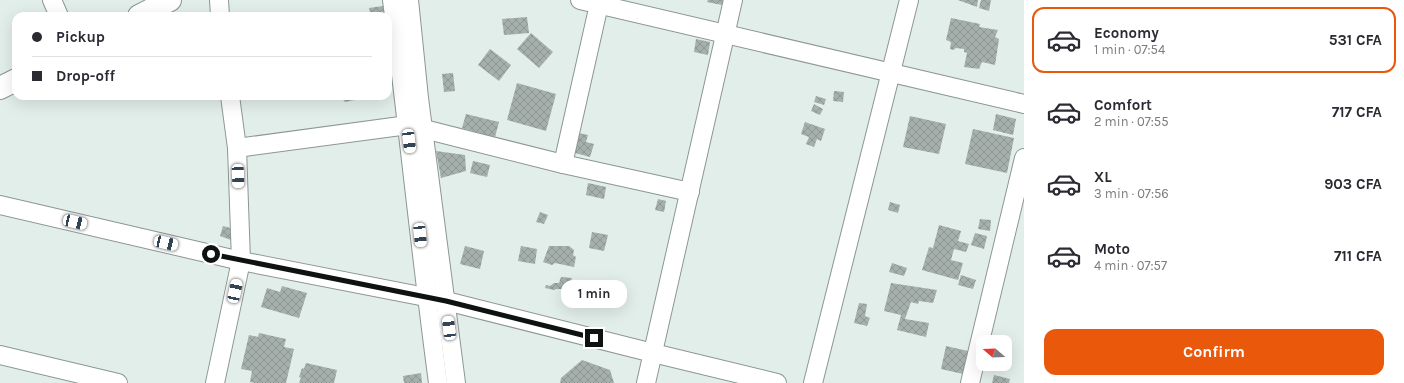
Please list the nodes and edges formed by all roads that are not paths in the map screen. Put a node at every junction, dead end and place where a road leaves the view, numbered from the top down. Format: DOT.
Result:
graph roads {
  1 [pos="52,0"];
  2 [pos="170,0"];
  3 [pos="218,0"];
  4 [pos="392,0"];
  5 [pos="409,0"];
  6 [pos="580,0"];
  7 [pos="733,0"];
  8 [pos="909,0"];
  9 [pos="599,2"];
  10 [pos="57,12"];
  11 [pos="147,12"];
  12 [pos="220,12"];
  13 [pos="725,34"];
  14 [pos="890,73"];
  15 [pos="12,82"];
  16 [pos="0,88"];
  17 [pos="230,100"];
  18 [pos="1024,104"];
  19 [pos="415,127"];
  20 [pos="236,148"];
  21 [pos="1024,158"];
  22 [pos="563,164"];
  23 [pos="690,192"];
  24 [pos="0,205"];
  25 [pos="241,261"];
  26 [pos="427,298"];
  27 [pos="446,301"];
  28 [pos="653,353"];
  29 [pos="0,355"];
  30 [pos="118,383"];
  31 [pos="215,383"];
  32 [pos="438,383"];
  33 [pos="456,383"];
  34 [pos="646,383"];
  35 [pos="776,383"];
  36 [pos="813,383"];
  37 [pos="970,383"];
  1 -- 10 [label="street"];
  2 -- 11 [label="highway"];
  3 -- 12 [label="street"];
  4 -- 19 [label="street"];
  5 -- 19 [label="street"];
  6 -- 9 [label="street"];
  7 -- 13 [label="street"];
  8 -- 14 [label="street"];
  9 -- 13 [label="street"];
  9 -- 22 [label="street"];
  13 -- 14 [label="street"];
  13 -- 23 [label="street"];
  14 -- 18 [label="street"];
  14 -- 36 [label="street"];
  15 -- 16 [label="highway"];
  17 -- 20 [label="street"];
  19 -- 20 [label="street"];
  19 -- 22 [label="street"];
  19 -- 26 [label="street"];
  19 -- 27 [label="street"];
  20 -- 25 [label="street"];
  21 -- 37 [label="street"];
  22 -- 23 [label="street"];
  23 -- 28 [label="street"];
  24 -- 25 [label="street"];
  25 -- 26 [label="street"];
  25 -- 31 [label="street"];
  26 -- 27 [label="street"];
  26 -- 32 [label="street"];
  27 -- 28 [label="street"];
  27 -- 33 [label="street"];
  28 -- 34 [label="street"];
  28 -- 35 [label="street"];
  29 -- 30 [label="street"];
}
